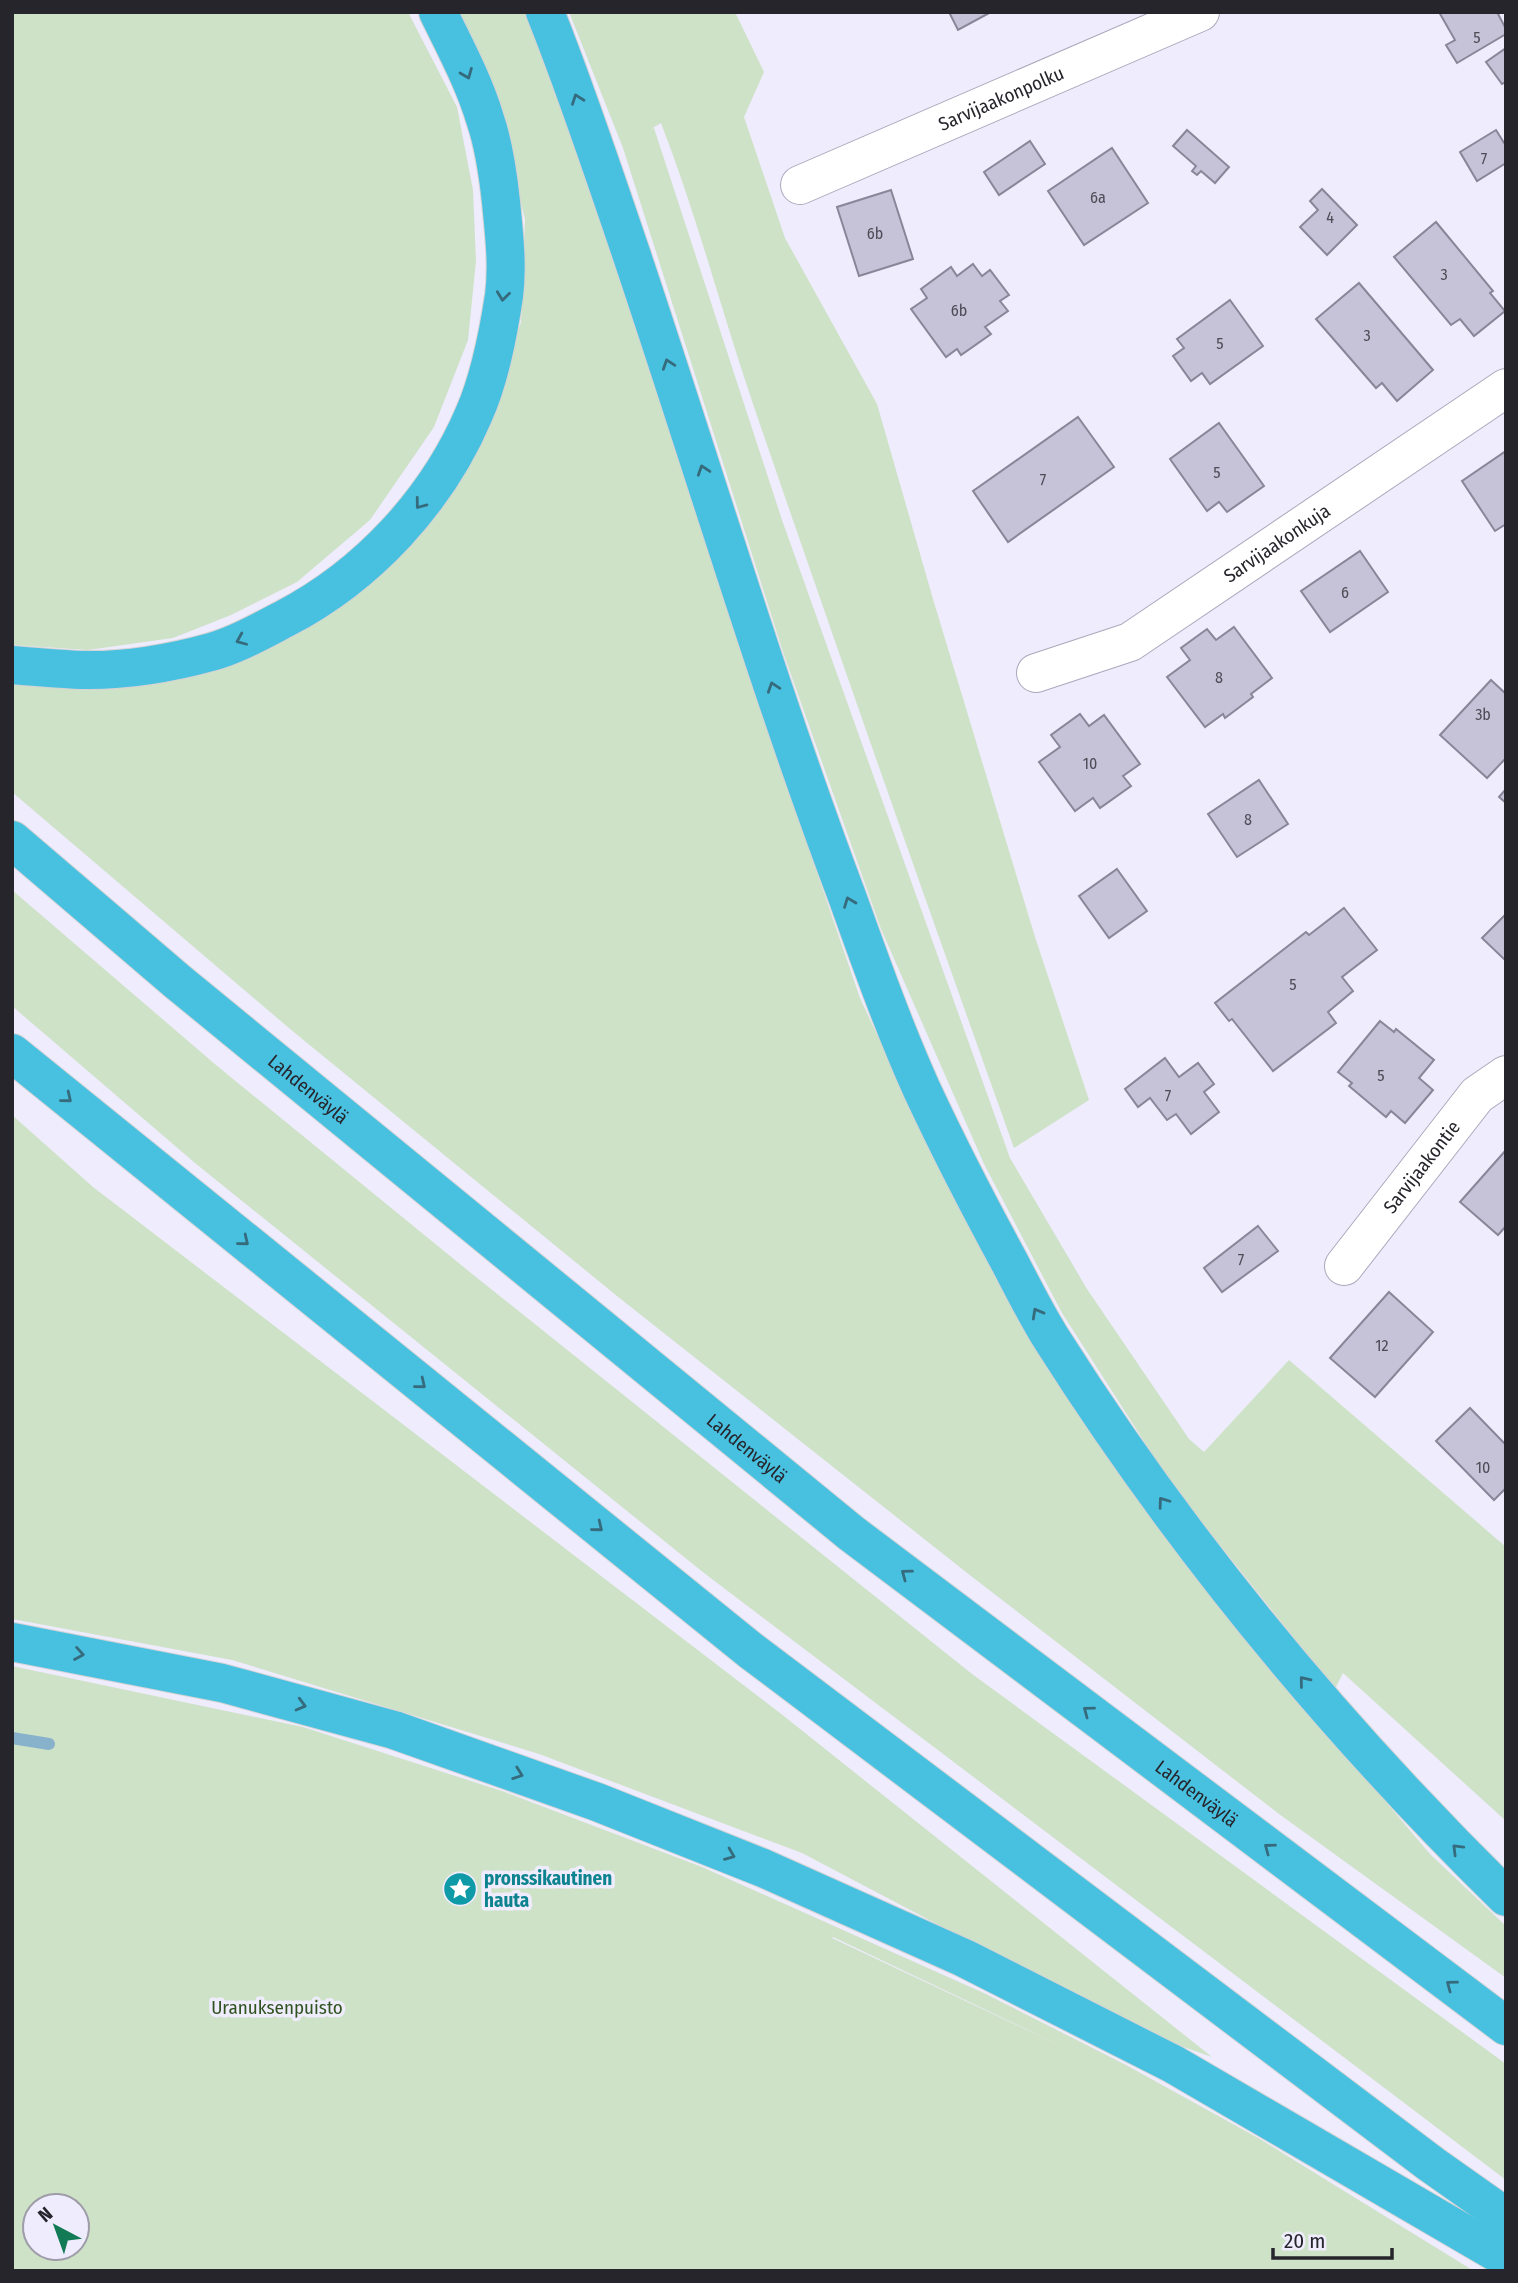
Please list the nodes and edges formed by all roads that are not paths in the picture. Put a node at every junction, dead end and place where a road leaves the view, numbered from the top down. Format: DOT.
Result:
graph roads {
  1 [pos="438,12"];
  2 [pos="545,12"];
  3 [pos="1200,12"];
  4 [pos="800,184"];
  5 [pos="1506,388"];
  6 [pos="12,665"];
  7 [pos="1036,673"];
  8 [pos="12,840"];
  9 [pos="12,1053"];
  10 [pos="1506,1075"];
  11 [pos="1344,1266"];
  12 [pos="12,1642"];
  13 [pos="1506,1897"];
  14 [pos="1506,2026"];
  15 [pos="1506,2217"];
  16 [pos="1506,2258"];
  1 -- 6 [label="highway, one-way"];
  13 -- 2 [label="highway, one-way"];
  3 -- 4 [label="street, Sarvijaakonpolku"];
  5 -- 7 [label="street, Sarvijaakonkuja"];
  14 -- 8 [label="highway, Lahdenväylä, one-way"];
  9 -- 15 [label="highway, one-way"];
  10 -- 11 [label="street, Sarvijaakontie"];
  12 -- 16 [label="highway, one-way"];
}
